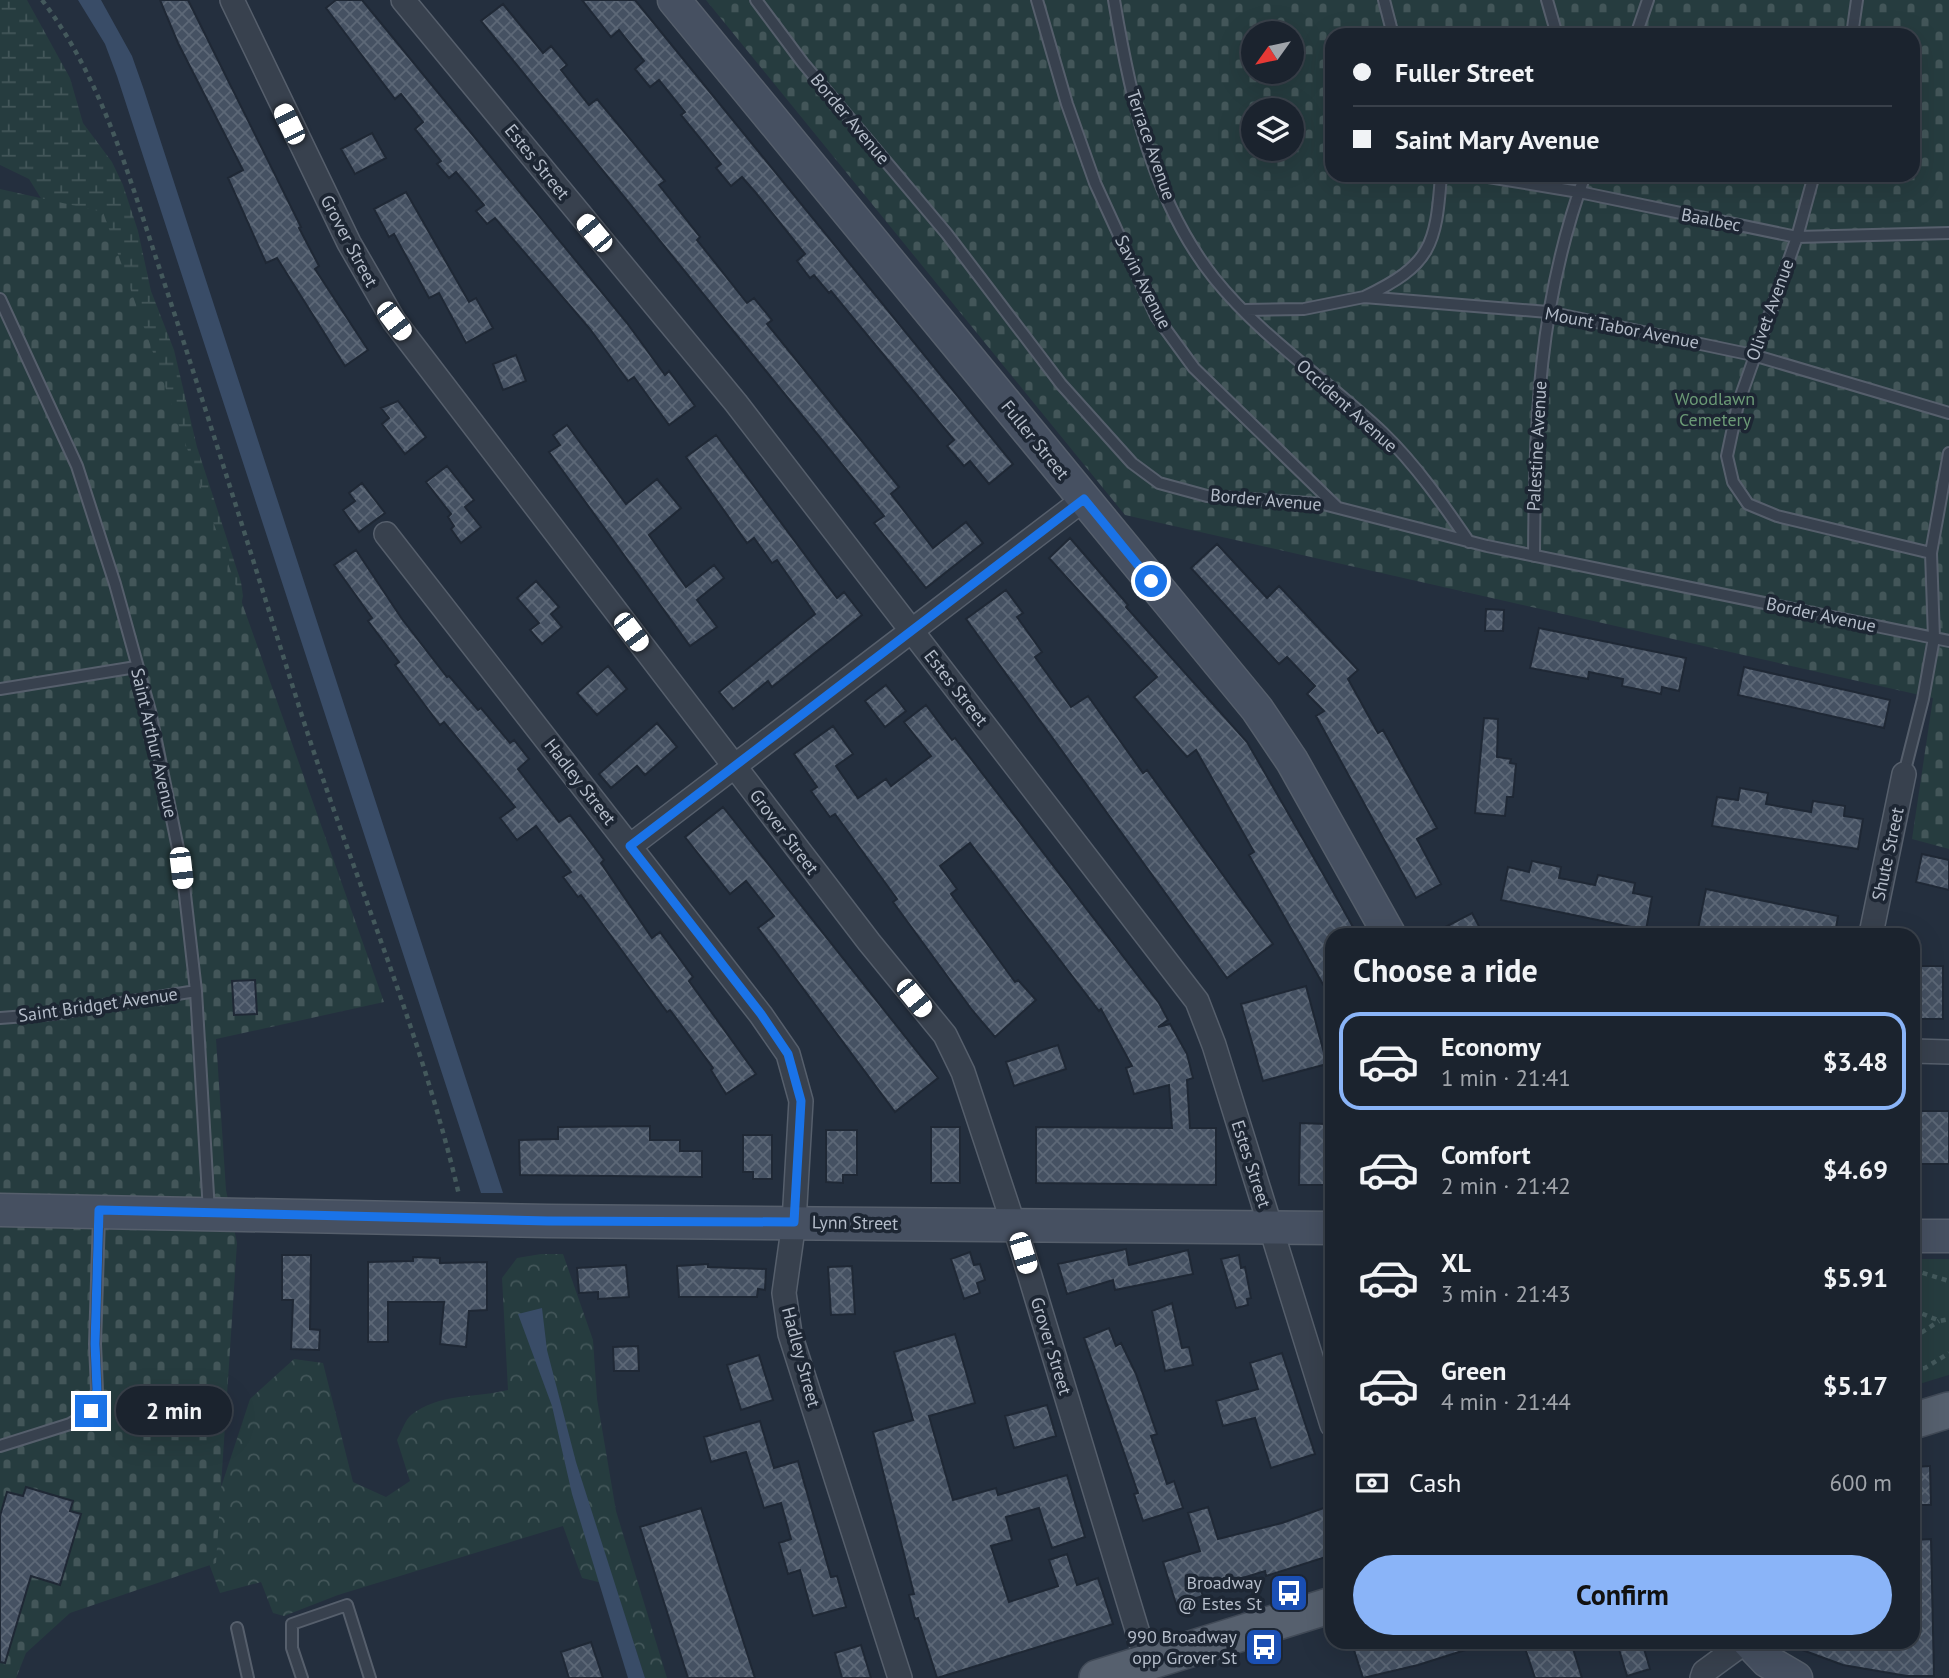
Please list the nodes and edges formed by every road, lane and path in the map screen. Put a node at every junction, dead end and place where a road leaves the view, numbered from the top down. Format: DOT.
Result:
graph roads {
  1 [pos="42,0"];
  2 [pos="232,0"];
  3 [pos="403,0"];
  4 [pos="674,0"];
  5 [pos="755,0"];
  6 [pos="1037,0"];
  7 [pos="1114,0"];
  8 [pos="1384,0"];
  9 [pos="1547,0"];
  10 [pos="1648,0"];
  11 [pos="1857,0"];
  12 [pos="1392,28"];
  13 [pos="1555,28"];
  14 [pos="1638,28"];
  15 [pos="1853,28"];
  16 [pos="1440,182"];
  17 [pos="1518,182"];
  18 [pos="1579,182"];
  19 [pos="1582,182"];
  20 [pos="1812,182"];
  21 [pos="1578,192"];
  22 [pos="1949,233"];
  23 [pos="1797,237"];
  24 [pos="1364,298"];
  25 [pos="0,299"];
  26 [pos="1245,310"];
  27 [pos="1548,312"];
  28 [pos="1753,355"];
  29 [pos="1949,413"];
  30 [pos="1949,453"];
  31 [pos="1084,499"];
  32 [pos="1339,509"];
  33 [pos="386,534"];
  34 [pos="1469,542"];
  35 [pos="1931,553"];
  36 [pos="1534,555"];
  37 [pos="912,632"];
  38 [pos="1934,638"];
  39 [pos="1949,641"];
  40 [pos="136,667"];
  41 [pos="0,689"];
  42 [pos="734,767"];
  43 [pos="1904,774"];
  44 [pos="630,846"];
  45 [pos="1386,928"];
  46 [pos="1872,928"];
  47 [pos="196,991"];
  48 [pos="0,1018"];
  49 [pos="1920,1051"];
  50 [pos="1949,1052"];
  51 [pos="0,1210"];
  52 [pos="99,1210"];
  53 [pos="209,1212"];
  54 [pos="464,1219"];
  55 [pos="794,1222"];
  56 [pos="1011,1224"];
  57 [pos="1271,1227"];
  58 [pos="1325,1227"];
  59 [pos="1920,1236"];
  60 [pos="1949,1236"];
  61 [pos="1920,1272"];
  62 [pos="1949,1281"];
  63 [pos="1920,1313"];
  64 [pos="1949,1319"];
  65 [pos="1940,1321"];
  66 [pos="1920,1334"];
  67 [pos="1949,1353"];
  68 [pos="1920,1369"];
  69 [pos="1325,1401"];
  70 [pos="1949,1410"];
  71 [pos="1920,1419"];
  72 [pos="0,1446"];
  73 [pos="1325,1607"];
  74 [pos="237,1628"];
  75 [pos="1737,1649"];
  76 [pos="1754,1649"];
  77 [pos="1147,1663"];
  78 [pos="248,1678"];
  79 [pos="302,1678"];
  80 [pos="370,1678"];
  81 [pos="900,1678"];
  82 [pos="1097,1678"];
  83 [pos="1702,1678"];
  84 [pos="1796,1678"];
  1 -- 54 [label="path"];
  2 -- 42 [label="street, Grover Street"];
  3 -- 37 [label="street, Estes Street"];
  4 -- 31 [label="main road, Fuller Street"];
  5 -- 32 [label="lane, Border Avenue"];
  6 -- 32 [label="lane, Savin Avenue"];
  7 -- 26 [label="lane, Terrace Avenue"];
  8 -- 12 [label="lane"];
  9 -- 13 [label="lane"];
  10 -- 14 [label="lane"];
  11 -- 15 [label="lane"];
  16 -- 24 [label="lane"];
  17 -- 21 [label="lane, Baalbec"];
  18 -- 21 [label="lane"];
  19 -- 21 [label="lane, Palestine Avenue"];
  20 -- 23 [label="lane, Olivet Avenue"];
  21 -- 23 [label="lane, Baalbec"];
  21 -- 27 [label="lane, Palestine Avenue"];
  22 -- 23 [label="lane, Baalbec"];
  23 -- 28 [label="lane, Olivet Avenue"];
  24 -- 26 [label="lane, Mount Tabor Avenue"];
  24 -- 27 [label="lane, Mount Tabor Avenue"];
  25 -- 40 [label="lane, Saint Arthur Avenue"];
  26 -- 34 [label="lane, Occident Avenue"];
  27 -- 28 [label="lane, Mount Tabor Avenue"];
  27 -- 36 [label="lane, Palestine Avenue"];
  28 -- 29 [label="lane, Mount Tabor Avenue"];
  28 -- 35 [label="lane, Olivet Avenue"];
  30 -- 35 [label="lane"];
  31 -- 37 [label="street"];
  31 -- 45 [label="main road, Fuller Street"];
  32 -- 34 [label="lane, Border Avenue"];
  33 -- 44 [label="street, Hadley Street"];
  34 -- 36 [label="lane, Border Avenue"];
  35 -- 38 [label="lane"];
  36 -- 38 [label="lane, Border Avenue"];
  37 -- 42 [label="street"];
  37 -- 57 [label="street, Estes Street"];
  38 -- 39 [label="lane, Border Avenue"];
  38 -- 43 [label="lane"];
  40 -- 41 [label="lane"];
  40 -- 47 [label="lane, Saint Arthur Avenue"];
  42 -- 44 [label="street"];
  42 -- 56 [label="street, Grover Street"];
  43 -- 46 [label="street, Shute Street"];
  44 -- 55 [label="street, Hadley Street"];
  47 -- 48 [label="lane, Saint Bridget Avenue"];
  47 -- 53 [label="lane, Saint Arthur Avenue"];
  49 -- 50 [label="street"];
  51 -- 52 [label="main road, Lynn Street"];
  52 -- 53 [label="main road, Lynn Street"];
  52 -- 72 [label="lane"];
  53 -- 54 [label="main road, Lynn Street"];
  54 -- 55 [label="main road, Lynn Street"];
  55 -- 56 [label="main road, Lynn Street"];
  55 -- 81 [label="street, Hadley Street"];
  56 -- 57 [label="main road, Lynn Street"];
  56 -- 77 [label="street, Grover Street"];
  57 -- 58 [label="main road, Lynn Street"];
  57 -- 69 [label="street, Estes Street"];
  59 -- 60 [label="main road"];
  61 -- 62 [label="path"];
  63 -- 65 [label="path"];
  64 -- 65 [label="path"];
  65 -- 66 [label="path"];
  67 -- 68 [label="path"];
  70 -- 71 [label="main road"];
  73 -- 77 [label="main road"];
  74 -- 78 [label="lane"];
  75 -- 83 [label="street"];
  76 -- 84 [label="main road"];
  77 -- 82 [label="main road"];
  79 -- 80 [label="lane"];
}
